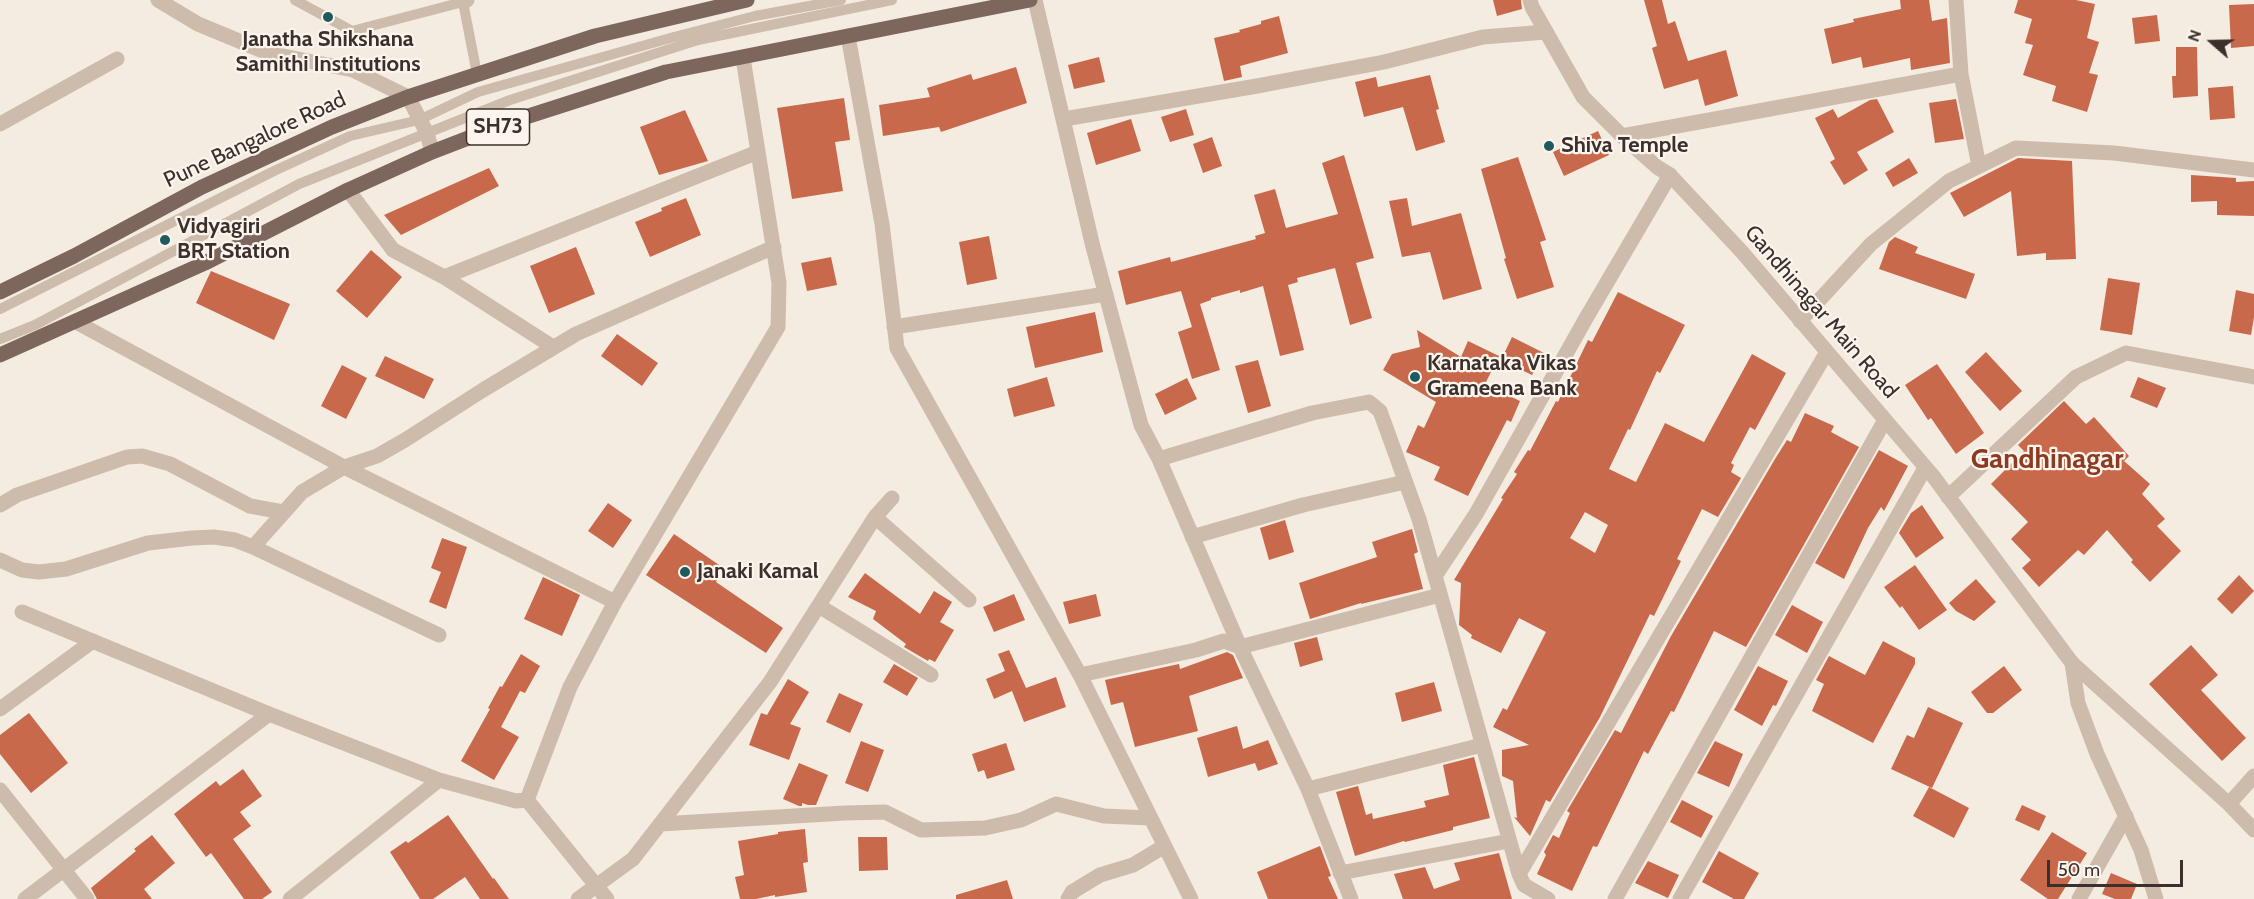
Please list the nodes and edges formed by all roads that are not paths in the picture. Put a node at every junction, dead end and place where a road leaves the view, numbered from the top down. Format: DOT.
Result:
graph roads {
  1 [pos="158,0"];
  2 [pos="295,0"];
  3 [pos="747,0"];
  4 [pos="840,0"];
  5 [pos="892,0"];
  6 [pos="1033,0"];
  7 [pos="1530,0"];
  8 [pos="1956,0"];
  9 [pos="465,1"];
  10 [pos="715,3"];
  11 [pos="1546,32"];
  12 [pos="848,36"];
  13 [pos="743,58"];
  14 [pos="117,59"];
  15 [pos="477,74"];
  16 [pos="1961,74"];
  17 [pos="408,97"];
  18 [pos="1064,119"];
  19 [pos="0,124"];
  20 [pos="423,126"];
  21 [pos="1622,136"];
  22 [pos="432,152"];
  23 [pos="758,152"];
  24 [pos="1979,166"];
  25 [pos="2254,170"];
  26 [pos="1670,175"];
  27 [pos="348,190"];
  28 [pos="774,247"];
  29 [pos="444,278"];
  30 [pos="0,292"];
  31 [pos="1106,294"];
  32 [pos="0,309"];
  33 [pos="1800,321"];
  34 [pos="76,322"];
  35 [pos="894,327"];
  36 [pos="0,339"];
  37 [pos="554,347"];
  38 [pos="1827,352"];
  39 [pos="0,355"];
  40 [pos="2254,377"];
  41 [pos="1885,420"];
  42 [pos="1159,459"];
  43 [pos="344,466"];
  44 [pos="1925,468"];
  45 [pos="1406,483"];
  46 [pos="1948,497"];
  47 [pos="892,498"];
  48 [pos="0,505"];
  49 [pos="283,512"];
  50 [pos="875,517"];
  51 [pos="1192,537"];
  52 [pos="253,547"];
  53 [pos="0,560"];
  54 [pos="1435,576"];
  55 [pos="1440,595"];
  56 [pos="969,600"];
  57 [pos="615,602"];
  58 [pos="819,606"];
  59 [pos="22,612"];
  60 [pos="439,635"];
  61 [pos="93,641"];
  62 [pos="1240,647"];
  63 [pos="2072,663"];
  64 [pos="931,675"];
  65 [pos="1080,675"];
  66 [pos="0,709"];
  67 [pos="269,714"];
  68 [pos="1482,745"];
  69 [pos="2254,776"];
  70 [pos="439,780"];
  71 [pos="1308,789"];
  72 [pos="0,790"];
  73 [pos="527,801"];
  74 [pos="2229,804"];
  75 [pos="2126,816"];
  76 [pos="1150,818"];
  77 [pos="660,824"];
  78 [pos="2254,830"];
  79 [pos="1509,841"];
  80 [pos="1163,847"];
  81 [pos="63,870"];
  82 [pos="1341,873"];
  83 [pos="1519,874"];
  84 [pos="596,886"];
  85 [pos="1189,898"];
  86 [pos="25,899"];
  87 [pos="87,899"];
  88 [pos="290,899"];
  89 [pos="578,899"];
  90 [pos="608,899"];
  91 [pos="1068,899"];
  92 [pos="1351,899"];
  93 [pos="1548,899"];
  94 [pos="1615,899"];
  95 [pos="1680,899"];
  96 [pos="2079,899"];
  97 [pos="2156,899"];
  1 -- 17 [label="street"];
  2 -- 9 [label="lane"];
  3 -- 10 [label="main road, Pune Bangalore Road / SH73"];
  4 -- 20 [label="lane"];
  5 -- 20 [label="lane"];
  6 -- 12 [label="main road, SH73"];
  6 -- 18 [label="street"];
  7 -- 11 [label="street, Gandhinagar Main Road"];
  8 -- 16 [label="street"];
  9 -- 15 [label="lane"];
  10 -- 15 [label="main road, Pune Bangalore Road / SH73"];
  11 -- 18 [label="street"];
  11 -- 21 [label="street, Gandhinagar Main Road"];
  12 -- 13 [label="main road, SH73"];
  12 -- 35 [label="street"];
  13 -- 22 [label="main road, SH73"];
  13 -- 23 [label="street"];
  14 -- 19 [label="street"];
  15 -- 17 [label="main road, Pune Bangalore Road / SH73"];
  16 -- 21 [label="street"];
  16 -- 24 [label="street"];
  17 -- 20 [label="street"];
  17 -- 30 [label="main road, Pune Bangalore Road / SH73"];
  18 -- 31 [label="street"];
  20 -- 22 [label="street"];
  20 -- 32 [label="lane"];
  20 -- 36 [label="lane"];
  21 -- 26 [label="street, Gandhinagar Main Road"];
  22 -- 27 [label="main road, SH73"];
  23 -- 28 [label="street"];
  23 -- 29 [label="street"];
  24 -- 25 [label="street"];
  24 -- 33 [label="street"];
  26 -- 33 [label="street, Gandhinagar Main Road"];
  26 -- 54 [label="street"];
  27 -- 29 [label="street"];
  27 -- 34 [label="main road, SH73"];
  28 -- 37 [label="street"];
  28 -- 57 [label="street"];
  29 -- 37 [label="street"];
  31 -- 35 [label="street"];
  31 -- 42 [label="street"];
  33 -- 38 [label="street, Gandhinagar Main Road"];
  34 -- 39 [label="main road, SH73"];
  34 -- 43 [label="street"];
  35 -- 65 [label="street"];
  37 -- 43 [label="street"];
  38 -- 41 [label="street, Gandhinagar Main Road"];
  38 -- 83 [label="street"];
  40 -- 46 [label="street"];
  41 -- 44 [label="street, Gandhinagar Main Road"];
  41 -- 94 [label="street"];
  42 -- 45 [label="street"];
  42 -- 51 [label="street"];
  43 -- 49 [label="street"];
  43 -- 57 [label="street"];
  44 -- 46 [label="street, Gandhinagar Main Road"];
  44 -- 95 [label="street"];
  45 -- 51 [label="street"];
  45 -- 54 [label="street"];
  46 -- 63 [label="street, Gandhinagar Main Road"];
  47 -- 50 [label="street"];
  48 -- 49 [label="street"];
  49 -- 52 [label="street"];
  50 -- 56 [label="street"];
  50 -- 58 [label="street"];
  51 -- 62 [label="street"];
  52 -- 53 [label="street"];
  52 -- 60 [label="street"];
  54 -- 55 [label="street"];
  55 -- 62 [label="street"];
  55 -- 68 [label="street"];
  57 -- 73 [label="street"];
  58 -- 64 [label="street"];
  58 -- 77 [label="street"];
  59 -- 61 [label="street"];
  61 -- 66 [label="street"];
  61 -- 67 [label="street"];
  62 -- 65 [label="street"];
  62 -- 71 [label="street"];
  63 -- 74 [label="street, Gandhinagar Main Road"];
  63 -- 75 [label="street"];
  65 -- 76 [label="street"];
  67 -- 70 [label="street"];
  67 -- 81 [label="street"];
  68 -- 71 [label="street"];
  68 -- 79 [label="street"];
  69 -- 74 [label="street"];
  70 -- 73 [label="street"];
  70 -- 88 [label="street"];
  71 -- 82 [label="street"];
  72 -- 81 [label="street"];
  73 -- 84 [label="street"];
  74 -- 78 [label="street, Gandhinagar Main Road"];
  75 -- 96 [label="street"];
  75 -- 97 [label="street"];
  76 -- 77 [label="street"];
  76 -- 80 [label="street"];
  77 -- 84 [label="street"];
  79 -- 82 [label="street"];
  79 -- 83 [label="street"];
  80 -- 85 [label="street"];
  80 -- 91 [label="street"];
  81 -- 86 [label="street"];
  81 -- 87 [label="street"];
  82 -- 92 [label="street"];
  83 -- 93 [label="street"];
  84 -- 89 [label="street"];
  84 -- 90 [label="street"];
}
